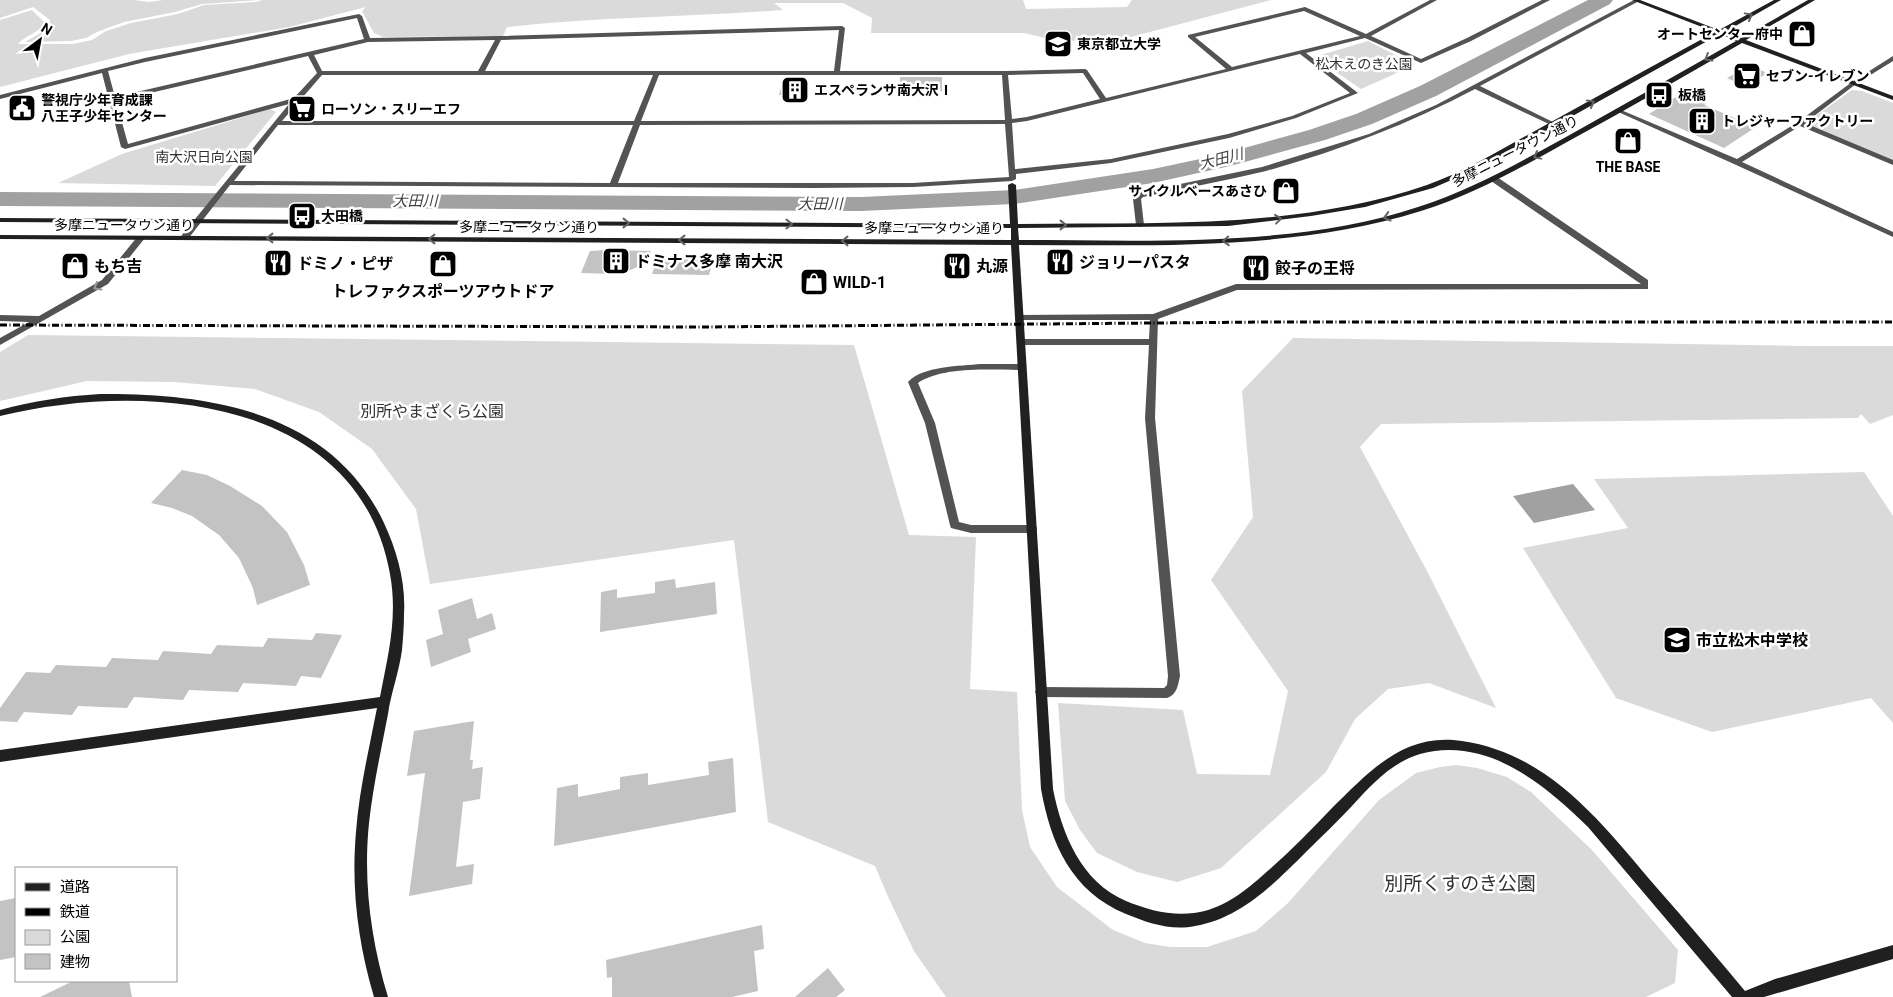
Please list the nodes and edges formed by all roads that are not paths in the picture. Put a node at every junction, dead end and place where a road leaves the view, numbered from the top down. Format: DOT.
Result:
graph roads {
  1 [pos="1434,0"];
  2 [pos="1547,0"];
  3 [pos="1637,0"];
  4 [pos="1778,0"];
  5 [pos="1812,0"];
  6 [pos="1719,32"];
  7 [pos="1367,36"];
  8 [pos="499,38"];
  9 [pos="368,40"];
  10 [pos="1741,40"];
  11 [pos="1301,52"];
  12 [pos="310,53"];
  13 [pos="1893,58"];
  14 [pos="1230,69"];
  15 [pos="104,70"];
  16 [pos="481,72"];
  17 [pos="657,72"];
  18 [pos="837,72"];
  19 [pos="320,73"];
  20 [pos="1005,73"];
  21 [pos="1854,83"];
  22 [pos="1474,86"];
  23 [pos="0,97"];
  24 [pos="1893,98"];
  25 [pos="112,100"];
  26 [pos="295,100"];
  27 [pos="1104,100"];
  28 [pos="1619,111"];
  29 [pos="637,122"];
  30 [pos="1009,122"];
  31 [pos="276,123"];
  32 [pos="1800,123"];
  33 [pos="1553,124"];
  34 [pos="1737,162"];
  35 [pos="1893,163"];
  36 [pos="1012,179"];
  37 [pos="1494,179"];
  38 [pos="613,185"];
  39 [pos="226,186"];
  40 [pos="0,220"];
  41 [pos="198,221"];
  42 [pos="1140,225"];
  43 [pos="1015,226"];
  44 [pos="1893,235"];
  45 [pos="0,236"];
  46 [pos="185,237"];
  47 [pos="141,238"];
  48 [pos="1016,241"];
  49 [pos="1021,317"];
  50 [pos="1154,317"];
  51 [pos="0,318"];
  52 [pos="42,319"];
  53 [pos="0,342"];
  54 [pos="1022,342"];
  55 [pos="1154,342"];
  56 [pos="1022,367"];
  57 [pos="0,414"];
  58 [pos="1032,529"];
  59 [pos="1041,692"];
  60 [pos="384,702"];
  61 [pos="0,756"];
  62 [pos="1893,952"];
  63 [pos="381,997"];
  64 [pos="1742,997"];
  65 [pos="1746,997"];
  1 -- 7 [label="street"];
  2 -- 7 [label="street"];
  3 -- 6 [label="main road"];
  3 -- 22 [label="street"];
  6 -- 4 [label="main road, 多摩ニュータウン通り, one-way"];
  5 -- 10 [label="main road, 多摩ニュータウン通り"];
  6 -- 10 [label="main road"];
  33 -- 6 [label="main road, 多摩ニュータウン通り, one-way"];
  7 -- 11 [label="street"];
  7 -- 14 [label="street"];
  8 -- 9 [label="street"];
  8 -- 16 [label="street"];
  8 -- 18 [label="street"];
  9 -- 12 [label="street"];
  9 -- 15 [label="street"];
  10 -- 21 [label="main road"];
  10 -- 28 [label="main road, 多摩ニュータウン通り, one-way"];
  11 -- 14 [label="street"];
  11 -- 36 [label="street"];
  12 -- 19 [label="street"];
  12 -- 25 [label="street"];
  13 -- 21 [label="street"];
  14 -- 27 [label="street"];
  15 -- 23 [label="street"];
  15 -- 25 [label="street"];
  16 -- 17 [label="street"];
  16 -- 19 [label="street"];
  17 -- 18 [label="street"];
  17 -- 29 [label="street"];
  18 -- 20 [label="street"];
  19 -- 26 [label="street"];
  20 -- 27 [label="street"];
  20 -- 30 [label="street"];
  21 -- 24 [label="main road"];
  21 -- 32 [label="street"];
  22 -- 33 [label="street"];
  22 -- 42 [label="street"];
  25 -- 26 [label="street"];
  26 -- 31 [label="street"];
  27 -- 30 [label="street"];
  28 -- 34 [label="street"];
  28 -- 37 [label="main road, 多摩ニュータウン通り, one-way"];
  29 -- 30 [label="street"];
  29 -- 31 [label="street"];
  29 -- 38 [label="street"];
  30 -- 36 [label="street"];
  31 -- 39 [label="street"];
  32 -- 34 [label="street"];
  32 -- 35 [label="street"];
  42 -- 33 [label="main road, 多摩ニュータウン通り, one-way"];
  34 -- 44 [label="street"];
  36 -- 38 [label="street"];
  36 -- 43 [label="main road"];
  37 -- 48 [label="main road, 多摩ニュータウン通り, one-way"];
  37 -- 50 [label="street"];
  38 -- 39 [label="street"];
  39 -- 41 [label="street"];
  40 -- 41 [label="main road, 多摩ニュータウン通り"];
  41 -- 43 [label="main road, 多摩ニュータウン通り, one-way"];
  41 -- 46 [label="street"];
  43 -- 42 [label="main road, 多摩ニュータウン通り, one-way"];
  43 -- 48 [label="main road"];
  45 -- 47 [label="main road, 多摩ニュータウン通り"];
  46 -- 47 [label="main road, 多摩ニュータウン通り"];
  48 -- 46 [label="main road, 多摩ニュータウン通り, one-way"];
  47 -- 52 [label="street, one-way"];
  48 -- 49 [label="main road"];
  49 -- 50 [label="street"];
  49 -- 54 [label="main road"];
  50 -- 55 [label="street"];
  51 -- 52 [label="street"];
  52 -- 53 [label="street"];
  54 -- 55 [label="street"];
  54 -- 56 [label="main road"];
  55 -- 59 [label="street"];
  56 -- 58 [label="main road"];
  56 -- 58 [label="street"];
  57 -- 60 [label="main road"];
  58 -- 59 [label="main road"];
  59 -- 64 [label="main road"];
  60 -- 61 [label="main road"];
  60 -- 63 [label="main road"];
  62 -- 65 [label="main road"];
}
